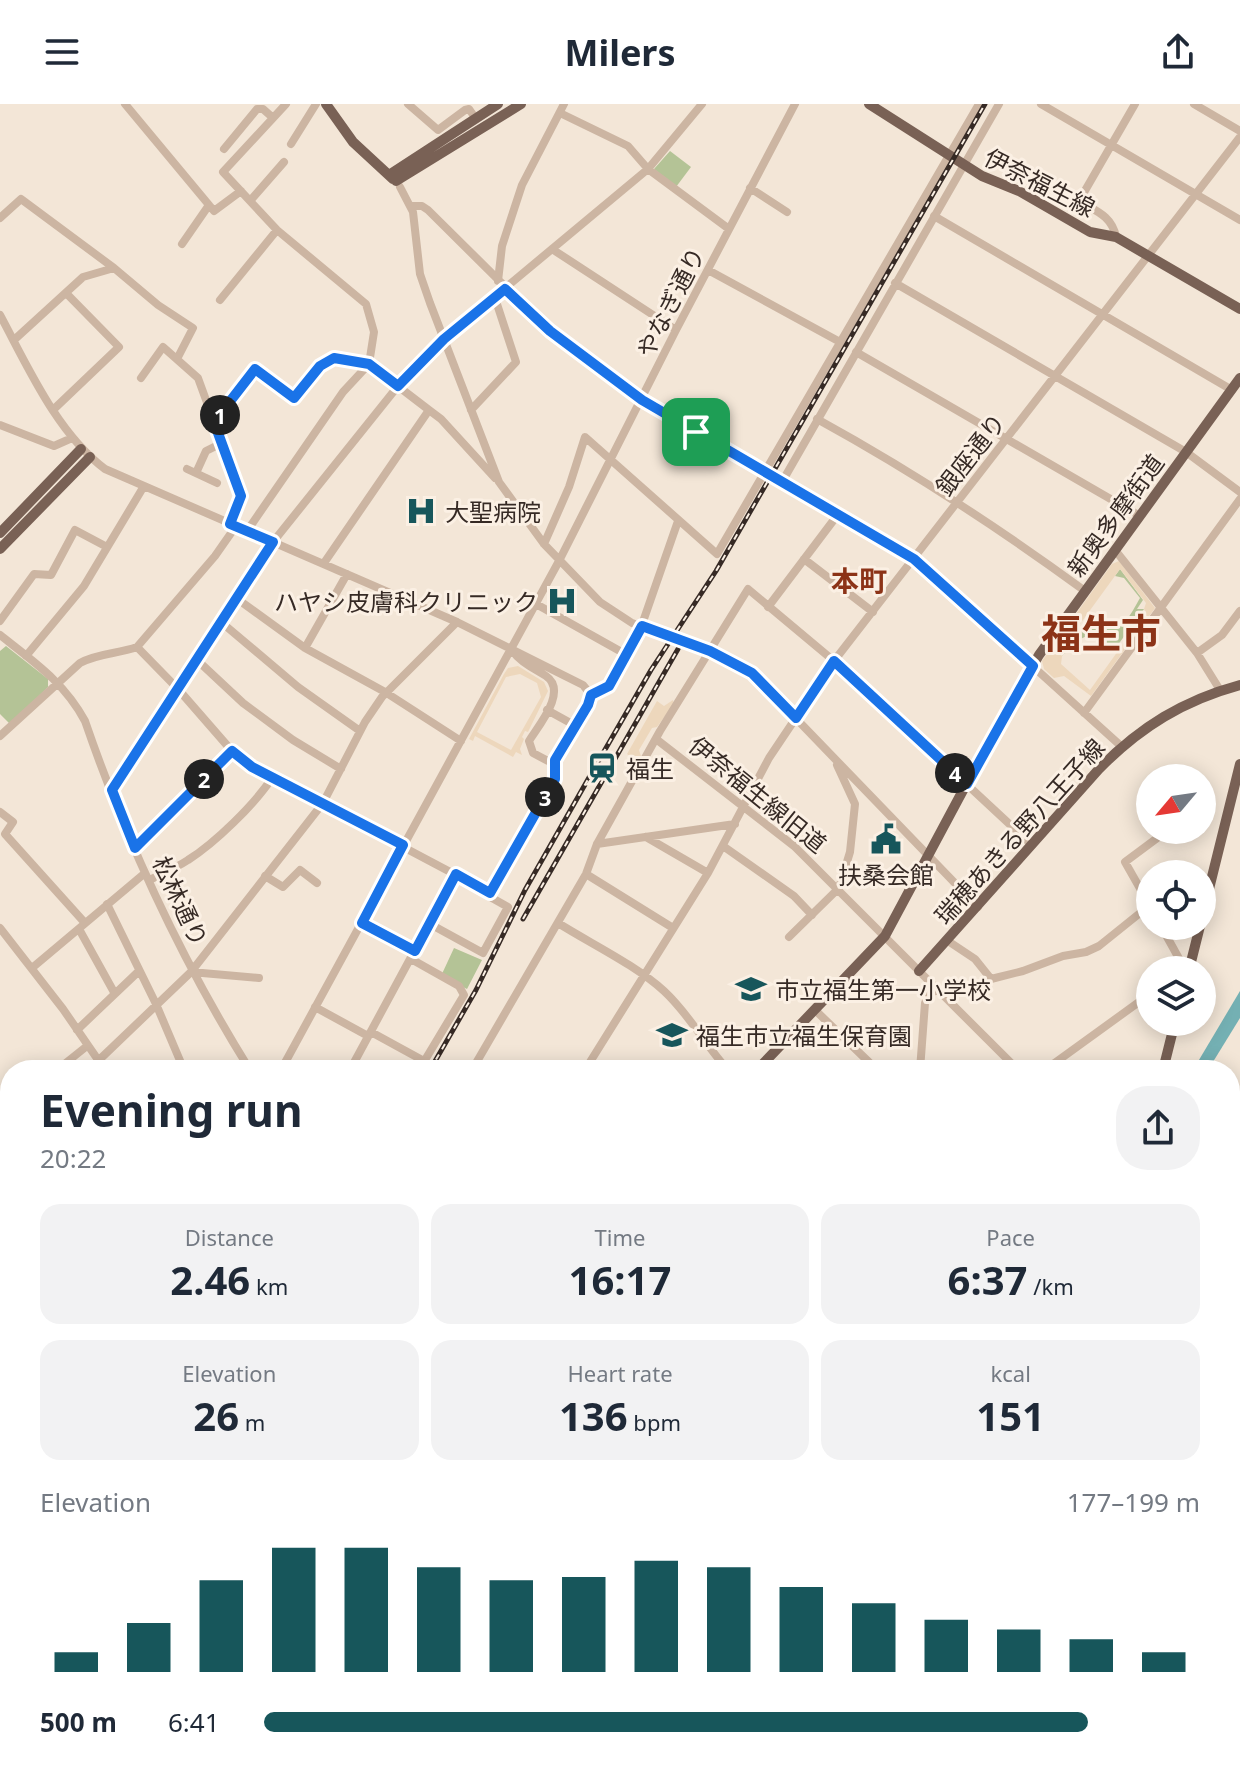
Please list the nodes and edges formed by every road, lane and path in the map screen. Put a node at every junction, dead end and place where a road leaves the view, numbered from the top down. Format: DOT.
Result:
graph roads {
  1 [pos="125,104"];
  2 [pos="286,104"];
  3 [pos="316,104"];
  4 [pos="326,104"];
  5 [pos="408,104"];
  6 [pos="498,104"];
  7 [pos="521,104"];
  8 [pos="702,104"];
  9 [pos="795,104"];
  10 [pos="869,104"];
  11 [pos="979,104"];
  12 [pos="999,104"];
  13 [pos="1041,104"];
  14 [pos="1135,104"];
  15 [pos="1194,104"];
  16 [pos="254,106"];
  17 [pos="562,109"];
  18 [pos="272,117"];
  19 [pos="476,119"];
  20 [pos="1240,131"];
  21 [pos="1240,137"];
  22 [pos="291,144"];
  23 [pos="1112,145"];
  24 [pos="224,149"];
  25 [pos="949,156"];
  26 [pos="284,162"];
  27 [pos="964,165"];
  28 [pos="648,169"];
  29 [pos="395,181"];
  30 [pos="750,188"];
  31 [pos="241,191"];
  32 [pos="1196,194"];
  33 [pos="250,201"];
  34 [pos="209,205"];
  35 [pos="411,206"];
  36 [pos="783,206"];
  37 [pos="934,216"];
  38 [pos="0,218"];
  39 [pos="1240,220"];
  40 [pos="729,229"];
  41 [pos="277,230"];
  42 [pos="1116,237"];
  43 [pos="182,244"];
  44 [pos="552,249"];
  45 [pos="1148,256"];
  46 [pos="114,268"];
  47 [pos="708,270"];
  48 [pos="498,281"];
  49 [pos="895,283"];
  50 [pos="505,289"];
  51 [pos="66,293"];
  52 [pos="495,298"];
  53 [pos="220,300"];
  54 [pos="1240,309"];
  55 [pos="1104,314"];
  56 [pos="0,315"];
  57 [pos="676,330"];
  58 [pos="444,339"];
  59 [pos="14,340"];
  60 [pos="840,342"];
  61 [pos="856,352"];
  62 [pos="177,359"];
  63 [pos="369,364"];
  64 [pos="1055,376"];
  65 [pos="141,378"];
  66 [pos="1240,378"];
  67 [pos="398,386"];
  68 [pos="1232,390"];
  69 [pos="642,400"];
  70 [pos="54,409"];
  71 [pos="429,410"];
  72 [pos="471,410"];
  73 [pos="817,419"];
  74 [pos="214,422"];
  75 [pos="0,425"];
  76 [pos="72,438"];
  77 [pos="1007,439"];
  78 [pos="222,443"];
  79 [pos="1186,452"];
  80 [pos="86,453"];
  81 [pos="611,459"];
  82 [pos="766,473"];
  83 [pos="499,482"];
  84 [pos="782,482"];
  85 [pos="217,483"];
  86 [pos="144,486"];
  87 [pos="1240,492"];
  88 [pos="1240,499"];
  89 [pos="958,502"];
  90 [pos="839,513"];
  91 [pos="1140,516"];
  92 [pos="678,521"];
  93 [pos="233,525"];
  94 [pos="247,531"];
  95 [pos="0,533"];
  96 [pos="273,542"];
  97 [pos="544,544"];
  98 [pos="107,547"];
  99 [pos="0,549"];
  100 [pos="1115,550"];
  101 [pos="804,559"];
  102 [pos="914,559"];
  103 [pos="559,561"];
  104 [pos="324,563"];
  105 [pos="347,574"];
  106 [pos="1085,591"];
  107 [pos="236,598"];
  108 [pos="536,604"];
  109 [pos="768,607"];
  110 [pos="1161,607"];
  111 [pos="1240,611"];
  112 [pos="873,612"];
  113 [pos="0,621"];
  114 [pos="221,622"];
  115 [pos="457,622"];
  116 [pos="642,626"];
  117 [pos="1,638"];
  118 [pos="137,647"];
  119 [pos="305,648"];
  120 [pos="511,649"];
  121 [pos="710,651"];
  122 [pos="1197,653"];
  123 [pos="627,655"];
  124 [pos="26,656"];
  125 [pos="197,660"];
  126 [pos="834,661"];
  127 [pos="1033,666"];
  128 [pos="58,681"];
  129 [pos="1240,685"];
  130 [pos="178,689"];
  131 [pos="1220,690"];
  132 [pos="385,692"];
  133 [pos="591,695"];
  134 [pos="547,710"];
  135 [pos="1084,713"];
  136 [pos="796,718"];
  137 [pos="0,719"];
  138 [pos="576,726"];
  139 [pos="8,728"];
  140 [pos="360,731"];
  141 [pos="0,736"];
  142 [pos="656,739"];
  143 [pos="461,741"];
  144 [pos="1121,746"];
  145 [pos="232,751"];
  146 [pos="833,759"];
  147 [pos="555,760"];
  148 [pos="1240,764"];
  149 [pos="341,769"];
  150 [pos="272,778"];
  151 [pos="967,784"];
  152 [pos="859,785"];
  153 [pos="112,790"];
  154 [pos="851,793"];
  155 [pos="323,803"];
  156 [pos="745,805"];
  157 [pos="0,812"];
  158 [pos="735,824"];
  159 [pos="646,837"];
  160 [pos="597,844"];
  161 [pos="1149,844"];
  162 [pos="403,845"];
  163 [pos="1032,845"];
  164 [pos="723,846"];
  165 [pos="135,848"];
  166 [pos="928,856"];
  167 [pos="1216,861"];
  168 [pos="708,873"];
  169 [pos="456,874"];
  170 [pos="586,874"];
  171 [pos="265,876"];
  172 [pos="147,877"];
  173 [pos="1136,881"];
  174 [pos="317,883"];
  175 [pos="839,888"];
  176 [pos="490,893"];
  177 [pos="107,904"];
  178 [pos="978,907"];
  179 [pos="812,915"];
  180 [pos="1136,916"];
  181 [pos="362,923"];
  182 [pos="558,923"];
  183 [pos="430,924"];
  184 [pos="82,926"];
  185 [pos="0,928"];
  186 [pos="673,928"];
  187 [pos="885,936"];
  188 [pos="789,937"];
  189 [pos="948,941"];
  190 [pos="413,955"];
  191 [pos="32,968"];
  192 [pos="139,971"];
  193 [pos="919,971"];
  194 [pos="191,972"];
  195 [pos="642,975"];
  196 [pos="259,978"];
  197 [pos="937,990"];
  198 [pos="115,994"];
  199 [pos="156,1004"];
  200 [pos="1136,1004"];
  201 [pos="315,1007"];
  202 [pos="815,1010"];
  203 [pos="77,1030"];
  204 [pos="369,1034"];
  205 [pos="1172,1036"];
  206 [pos="87,1046"];
  207 [pos="70,1060"];
  208 [pos="97,1060"];
  209 [pos="99,1060"];
  210 [pos="180,1060"];
  211 [pos="244,1060"];
  212 [pos="286,1060"];
  213 [pos="355,1060"];
  214 [pos="422,1060"];
  215 [pos="425,1060"];
  216 [pos="478,1060"];
  217 [pos="591,1060"];
  218 [pos="720,1060"];
  219 [pos="767,1060"];
  220 [pos="863,1060"];
  221 [pos="921,1060"];
  222 [pos="1004,1060"];
  223 [pos="1059,1060"];
  224 [pos="1166,1060"];
  1 -- 34 [label="street"];
  2 -- 18 [label="street"];
  3 -- 22 [label="street"];
  4 -- 29 [label="main road"];
  5 -- 19 [label="street"];
  6 -- 19 [label="main road"];
  7 -- 29 [label="main road"];
  8 -- 28 [label="street"];
  9 -- 30 [label="street, やなぎ通り"];
  10 -- 25 [label="main road, 伊奈福生線"];
  11 -- 25 [label="street"];
  12 -- 27 [label="street"];
  13 -- 23 [label="street"];
  14 -- 23 [label="street"];
  15 -- 20 [label="street"];
  16 -- 18 [label="street"];
  16 -- 24 [label="street"];
  17 -- 28 [label="street"];
  17 -- 48 [label="street"];
  18 -- 31 [label="street"];
  19 -- 29 [label="main road"];
  21 -- 32 [label="street, 銀座通り"];
  23 -- 32 [label="street"];
  23 -- 42 [label="street"];
  25 -- 27 [label="main road, 伊奈福生線"];
  25 -- 60 [label="street"];
  26 -- 33 [label="street"];
  27 -- 37 [label="street"];
  27 -- 42 [label="main road, 伊奈福生線"];
  28 -- 40 [label="street"];
  28 -- 44 [label="street"];
  29 -- 35 [label="street"];
  30 -- 36 [label="street"];
  30 -- 40 [label="street, やなぎ通り"];
  31 -- 33 [label="street"];
  31 -- 34 [label="street"];
  32 -- 39 [label="street"];
  32 -- 45 [label="street, 銀座通り"];
  33 -- 41 [label="street"];
  34 -- 43 [label="street"];
  35 -- 48 [label="street"];
  35 -- 58 [label="street"];
  37 -- 49 [label="street"];
  37 -- 55 [label="street"];
  38 -- 46 [label="street"];
  40 -- 47 [label="street, やなぎ通り"];
  41 -- 53 [label="street"];
  41 -- 63 [label="street"];
  42 -- 45 [label="main road, 伊奈福生線"];
  44 -- 50 [label="street"];
  44 -- 57 [label="street"];
  45 -- 54 [label="main road, 伊奈福生線"];
  45 -- 55 [label="street, 銀座通り"];
  46 -- 51 [label="street"];
  46 -- 62 [label="street"];
  47 -- 57 [label="street, やなぎ通り"];
  47 -- 60 [label="street"];
  48 -- 50 [label="street"];
  49 -- 61 [label="street"];
  49 -- 64 [label="street"];
  50 -- 52 [label="street"];
  50 -- 69 [label="street"];
  51 -- 59 [label="street"];
  51 -- 70 [label="street"];
  52 -- 58 [label="street"];
  52 -- 72 [label="street"];
  55 -- 64 [label="street, 銀座通り"];
  55 -- 68 [label="street"];
  56 -- 59 [label="street"];
  57 -- 69 [label="street, やなぎ通り"];
  58 -- 67 [label="street"];
  58 -- 72 [label="street"];
  59 -- 70 [label="street"];
  60 -- 82 [label="street"];
  61 -- 73 [label="street"];
  61 -- 77 [label="street"];
  62 -- 65 [label="street"];
  62 -- 74 [label="street"];
  63 -- 67 [label="street"];
  63 -- 74 [label="street"];
  63 -- 94 [label="street"];
  64 -- 77 [label="street, 銀座通り"];
  64 -- 79 [label="street"];
  66 -- 68 [label="main road, 新奥多摩街道"];
  67 -- 71 [label="street"];
  67 -- 96 [label="street"];
  68 -- 79 [label="main road, 新奥多摩街道"];
  69 -- 81 [label="street, やなぎ通り"];
  69 -- 82 [label="street"];
  70 -- 76 [label="street"];
  71 -- 83 [label="street"];
  71 -- 104 [label="street"];
  72 -- 83 [label="street"];
  73 -- 84 [label="street"];
  73 -- 89 [label="street"];
  74 -- 78 [label="street"];
  75 -- 76 [label="street"];
  76 -- 80 [label="street"];
  77 -- 89 [label="street, 銀座通り"];
  77 -- 91 [label="street"];
  78 -- 85 [label="street"];
  78 -- 93 [label="street"];
  79 -- 87 [label="street"];
  79 -- 91 [label="main road, 新奥多摩街道"];
  80 -- 86 [label="street"];
  80 -- 95 [label="main road"];
  80 -- 99 [label="main road"];
  81 -- 92 [label="street"];
  81 -- 97 [label="street"];
  81 -- 103 [label="street, やなぎ通り"];
  82 -- 84 [label="street"];
  82 -- 92 [label="street"];
  83 -- 97 [label="street"];
  84 -- 90 [label="street"];
  86 -- 93 [label="street"];
  86 -- 98 [label="street"];
  88 -- 110 [label="street"];
  89 -- 102 [label="street, 銀座通り"];
  89 -- 106 [label="street"];
  90 -- 101 [label="street"];
  90 -- 102 [label="street"];
  91 -- 100 [label="main road, 新奥多摩街道"];
  92 -- 116 [label="street"];
  93 -- 94 [label="street"];
  93 -- 118 [label="street"];
  94 -- 96 [label="street"];
  96 -- 104 [label="street"];
  96 -- 107 [label="street"];
  97 -- 103 [label="street"];
  98 -- 113 [label="street"];
  98 -- 124 [label="street"];
  100 -- 106 [label="main road, 新奥多摩街道"];
  100 -- 110 [label="street"];
  101 -- 109 [label="street"];
  101 -- 112 [label="street"];
  102 -- 112 [label="street, 銀座通り"];
  102 -- 127 [label="street"];
  103 -- 108 [label="street, やなぎ通り"];
  103 -- 116 [label="street"];
  104 -- 105 [label="street"];
  105 -- 115 [label="street"];
  105 -- 119 [label="street"];
  106 -- 127 [label="main road, 新奥多摩街道"];
  107 -- 114 [label="street"];
  107 -- 119 [label="street"];
  108 -- 120 [label="street, やなぎ通り"];
  108 -- 123 [label="street"];
  109 -- 121 [label="street, 伊奈福生線旧道"];
  109 -- 126 [label="street"];
  110 -- 122 [label="street"];
  110 -- 135 [label="street"];
  111 -- 122 [label="street"];
  112 -- 126 [label="street, 銀座通り"];
  114 -- 125 [label="street"];
  114 -- 140 [label="street"];
  115 -- 120 [label="street"];
  115 -- 132 [label="street"];
  116 -- 121 [label="street"];
  116 -- 123 [label="street"];
  117 -- 124 [label="street, 松林通り"];
  118 -- 128 [label="street"];
  118 -- 130 [label="street"];
  119 -- 132 [label="street"];
  120 -- 133 [label="street"];
  120 -- 134 [label="street"];
  120 -- 143 [label="street, やなぎ通り"];
  121 -- 136 [label="street"];
  121 -- 142 [label="street, 伊奈福生線旧道"];
  122 -- 131 [label="street"];
  123 -- 133 [label="street"];
  124 -- 128 [label="street, 松林通り"];
  125 -- 130 [label="street"];
  125 -- 149 [label="street"];
  126 -- 136 [label="street, 銀座通り"];
  126 -- 151 [label="street"];
  127 -- 135 [label="street"];
  127 -- 151 [label="main road, 新奥多摩街道"];
  128 -- 139 [label="street"];
  128 -- 153 [label="street, 松林通り"];
  129 -- 131 [label="main road, 瑞穂あきる野八王子線"];
  130 -- 145 [label="street"];
  130 -- 153 [label="street"];
  131 -- 144 [label="main road, 瑞穂あきる野八王子線"];
  132 -- 140 [label="street"];
  132 -- 143 [label="street"];
  133 -- 138 [label="street"];
  134 -- 138 [label="street"];
  134 -- 147 [label="street"];
  135 -- 144 [label="street"];
  136 -- 146 [label="street"];
  136 -- 156 [label="street, 銀座通り"];
  137 -- 139 [label="street"];
  138 -- 147 [label="street"];
  139 -- 141 [label="street"];
  140 -- 149 [label="street"];
  142 -- 156 [label="street, 伊奈福生線旧道"];
  142 -- 160 [label="street"];
  143 -- 162 [label="street, やなぎ通り"];
  144 -- 163 [label="main road, 瑞穂あきる野八王子線"];
  145 -- 150 [label="street"];
  145 -- 165 [label="street"];
  146 -- 152 [label="street"];
  146 -- 154 [label="street"];
  147 -- 176 [label="street"];
  148 -- 167 [label="main road"];
  149 -- 155 [label="street"];
  150 -- 155 [label="street"];
  150 -- 172 [label="street"];
  151 -- 163 [label="street"];
  151 -- 166 [label="main road, 新奥多摩街道"];
  152 -- 154 [label="street"];
  152 -- 166 [label="street"];
  153 -- 165 [label="street, 松林通り"];
  154 -- 175 [label="street"];
  155 -- 162 [label="street"];
  155 -- 171 [label="street"];
  156 -- 158 [label="street, 銀座通り"];
  156 -- 175 [label="street, 伊奈福生線旧道"];
  157 -- 184 [label="street"];
  158 -- 159 [label="street"];
  158 -- 164 [label="street, 銀座通り"];
  159 -- 160 [label="street"];
  159 -- 168 [label="street"];
  160 -- 170 [label="street"];
  161 -- 173 [label="street"];
  162 -- 169 [label="street"];
  162 -- 181 [label="street, やなぎ通り"];
  163 -- 178 [label="main road, 瑞穂あきる野八王子線"];
  164 -- 168 [label="street, 銀座通り"];
  164 -- 179 [label="street"];
  165 -- 172 [label="street, 松林通り"];
  166 -- 178 [label="street"];
  166 -- 187 [label="main road, 新奥多摩街道"];
  168 -- 186 [label="street, 銀座通り"];
  169 -- 176 [label="street"];
  169 -- 183 [label="street"];
  170 -- 182 [label="street"];
  170 -- 186 [label="street"];
  171 -- 174 [label="street"];
  171 -- 194 [label="street"];
  172 -- 177 [label="street"];
  172 -- 194 [label="street, 松林通り"];
  175 -- 179 [label="street"];
  175 -- 187 [label="street, 伊奈福生線旧道"];
  176 -- 183 [label="street"];
  177 -- 184 [label="street"];
  177 -- 192 [label="street"];
  178 -- 189 [label="main road, 瑞穂あきる野八王子線"];
  179 -- 188 [label="street"];
  180 -- 189 [label="street"];
  181 -- 190 [label="street"];
  181 -- 201 [label="street, やなぎ通り"];
  182 -- 195 [label="street"];
  182 -- 216 [label="street"];
  183 -- 190 [label="street"];
  184 -- 191 [label="street"];
  184 -- 198 [label="street"];
  185 -- 191 [label="street"];
  186 -- 195 [label="street, 銀座通り"];
  187 -- 193 [label="street, 伊奈福生線旧道"];
  187 -- 202 [label="main road, 新奥多摩街道"];
  189 -- 193 [label="main road, 瑞穂あきる野八王子線"];
  190 -- 204 [label="street"];
  190 -- 215 [label="street"];
  191 -- 203 [label="street"];
  192 -- 198 [label="street"];
  192 -- 199 [label="street"];
  193 -- 197 [label="street, 伊奈福生線旧道"];
  194 -- 196 [label="street"];
  194 -- 199 [label="street"];
  194 -- 211 [label="street, 松林通り"];
  195 -- 217 [label="street, 銀座通り"];
  195 -- 218 [label="street"];
  197 -- 221 [label="street"];
  197 -- 222 [label="street, 伊奈福生線旧道"];
  198 -- 203 [label="street"];
  199 -- 209 [label="street"];
  199 -- 210 [label="street"];
  200 -- 223 [label="street"];
  201 -- 204 [label="street"];
  201 -- 212 [label="street, やなぎ通り"];
  202 -- 219 [label="main road, 新奥多摩街道"];
  202 -- 220 [label="street"];
  203 -- 206 [label="street"];
  204 -- 213 [label="street"];
  204 -- 214 [label="street"];
  205 -- 224 [label="main road"];
  206 -- 207 [label="street"];
  206 -- 208 [label="street"];
}
